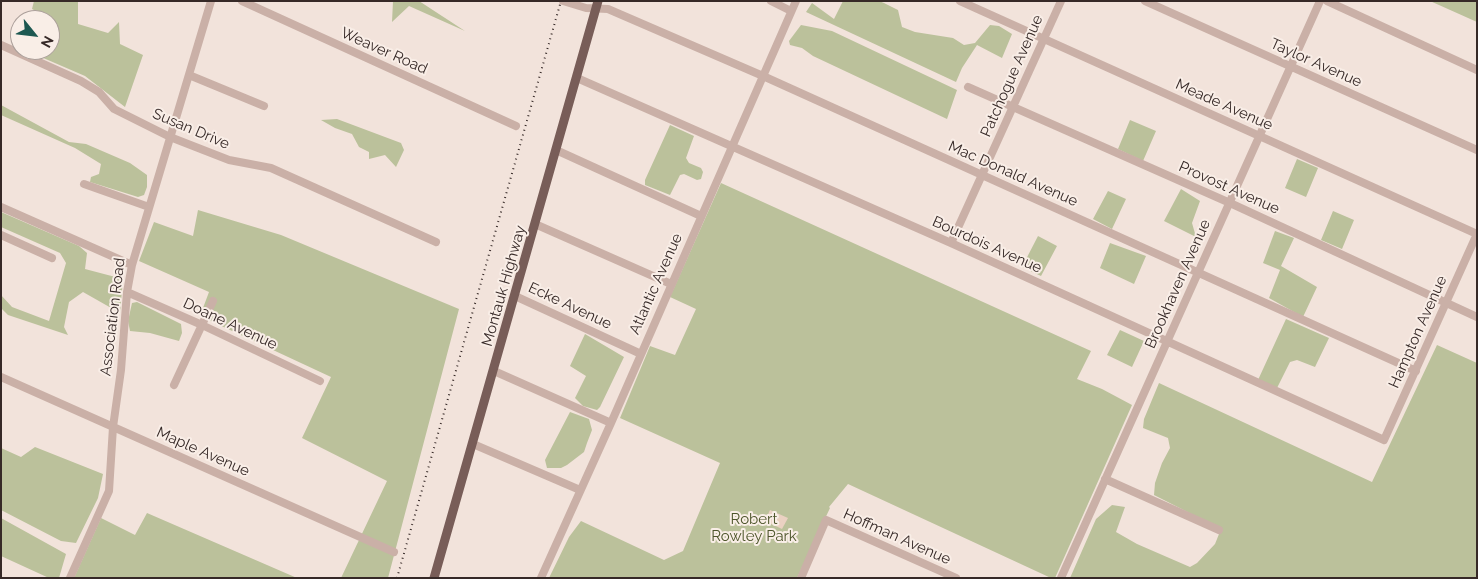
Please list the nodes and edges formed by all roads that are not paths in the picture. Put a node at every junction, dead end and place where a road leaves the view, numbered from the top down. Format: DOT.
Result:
graph roads {
  1 [pos="211,1"];
  2 [pos="242,1"];
  3 [pos="563,1"];
  4 [pos="771,1"];
  5 [pos="796,1"];
  6 [pos="960,1"];
  7 [pos="1060,1"];
  8 [pos="1144,1"];
  9 [pos="1320,1"];
  10 [pos="1326,1"];
  11 [pos="597,5"];
  12 [pos="792,11"];
  13 [pos="1043,40"];
  14 [pos="1,45"];
  15 [pos="1291,66"];
  16 [pos="1477,70"];
  17 [pos="189,75"];
  18 [pos="763,76"];
  19 [pos="577,78"];
  20 [pos="968,87"];
  21 [pos="264,106"];
  22 [pos="1012,107"];
  23 [pos="516,126"];
  24 [pos="170,136"];
  25 [pos="1260,136"];
  26 [pos="732,147"];
  27 [pos="556,150"];
  28 [pos="1477,150"];
  29 [pos="982,175"];
  30 [pos="84,184"];
  31 [pos="1230,203"];
  32 [pos="1,207"];
  33 [pos="149,207"];
  34 [pos="701,216"];
  35 [pos="535,224"];
  36 [pos="1477,234"];
  37 [pos="1,235"];
  38 [pos="436,242"];
  39 [pos="951,243"];
  40 [pos="52,258"];
  41 [pos="132,265"];
  42 [pos="1198,274"];
  43 [pos="671,284"];
  44 [pos="127,292"];
  45 [pos="515,296"];
  46 [pos="212,301"];
  47 [pos="1446,303"];
  48 [pos="1477,316"];
  49 [pos="202,325"];
  50 [pos="1168,341"];
  51 [pos="641,354"];
  52 [pos="494,371"];
  53 [pos="1416,371"];
  54 [pos="1,377"];
  55 [pos="320,381"];
  56 [pos="174,385"];
  57 [pos="611,423"];
  58 [pos="114,427"];
  59 [pos="1384,440"];
  60 [pos="473,444"];
  61 [pos="1105,479"];
  62 [pos="580,490"];
  63 [pos="1218,530"];
  64 [pos="394,552"];
  65 [pos="70,578"];
  66 [pos="434,578"];
  67 [pos="541,578"];
  68 [pos="800,578"];
  69 [pos="956,578"];
  70 [pos="1061,578"];
  1 -- 17 [label="street, Association Road"];
  2 -- 23 [label="street, Weaver Road"];
  3 -- 11 [label="street, Mac Donald Avenue"];
  4 -- 12 [label="street"];
  5 -- 12 [label="street, Atlantic Avenue"];
  6 -- 13 [label="street, Meade Avenue"];
  7 -- 13 [label="street, Patchogue Avenue"];
  8 -- 15 [label="street, Taylor Avenue"];
  9 -- 15 [label="street, Brookhaven Avenue"];
  10 -- 16 [label="street"];
  11 -- 18 [label="street, Mac Donald Avenue"];
  11 -- 19 [label="main road, Montauk Highway"];
  12 -- 18 [label="street, Atlantic Avenue"];
  13 -- 22 [label="street, Patchogue Avenue"];
  13 -- 25 [label="street, Meade Avenue"];
  14 -- 24 [label="street, Susan Drive"];
  15 -- 25 [label="street, Brookhaven Avenue"];
  15 -- 28 [label="street, Taylor Avenue"];
  17 -- 21 [label="street"];
  17 -- 24 [label="street, Association Road"];
  18 -- 26 [label="street, Atlantic Avenue"];
  18 -- 29 [label="street, Mac Donald Avenue"];
  19 -- 26 [label="street, Bourdois Avenue"];
  19 -- 27 [label="main road, Montauk Highway"];
  20 -- 22 [label="street, Provost Avenue"];
  22 -- 29 [label="street, Patchogue Avenue"];
  22 -- 31 [label="street, Provost Avenue"];
  24 -- 33 [label="street, Association Road"];
  24 -- 38 [label="street, Susan Drive"];
  25 -- 31 [label="street, Brookhaven Avenue"];
  25 -- 36 [label="street, Meade Avenue"];
  26 -- 34 [label="street, Atlantic Avenue"];
  26 -- 39 [label="street, Bourdois Avenue"];
  27 -- 34 [label="street"];
  27 -- 35 [label="main road, Montauk Highway"];
  29 -- 39 [label="street, Patchogue Avenue"];
  29 -- 42 [label="street, Mac Donald Avenue"];
  30 -- 33 [label="street"];
  31 -- 42 [label="street, Brookhaven Avenue"];
  31 -- 47 [label="street, Provost Avenue"];
  32 -- 41 [label="street"];
  33 -- 41 [label="street, Association Road"];
  34 -- 43 [label="street, Atlantic Avenue"];
  35 -- 43 [label="street"];
  35 -- 45 [label="main road, Montauk Highway"];
  36 -- 47 [label="street, Hampton Avenue"];
  37 -- 40 [label="street"];
  39 -- 50 [label="street, Bourdois Avenue"];
  41 -- 44 [label="street, Association Road"];
  42 -- 50 [label="street, Brookhaven Avenue"];
  42 -- 53 [label="street, Mac Donald Avenue"];
  43 -- 51 [label="street, Atlantic Avenue"];
  44 -- 49 [label="street, Doane Avenue"];
  44 -- 58 [label="street, Association Road"];
  45 -- 51 [label="street, Ecke Avenue"];
  45 -- 52 [label="main road, Montauk Highway"];
  46 -- 49 [label="street"];
  47 -- 48 [label="street, Provost Avenue"];
  47 -- 53 [label="street, Hampton Avenue"];
  49 -- 55 [label="street, Doane Avenue"];
  49 -- 56 [label="street"];
  50 -- 59 [label="street, Bourdois Avenue"];
  50 -- 61 [label="street, Brookhaven Avenue"];
  51 -- 57 [label="street, Atlantic Avenue"];
  52 -- 57 [label="street"];
  52 -- 60 [label="main road, Montauk Highway"];
  53 -- 59 [label="street, Hampton Avenue"];
  54 -- 58 [label="street, Maple Avenue"];
  57 -- 62 [label="street, Atlantic Avenue"];
  58 -- 64 [label="street, Maple Avenue"];
  58 -- 65 [label="street, Association Road"];
  60 -- 62 [label="street"];
  60 -- 66 [label="main road, Montauk Highway"];
  61 -- 63 [label="street"];
  61 -- 70 [label="street, Brookhaven Avenue"];
  62 -- 67 [label="street, Atlantic Avenue"];
  68 -- 69 [label="street, Hoffman Avenue"];
}
